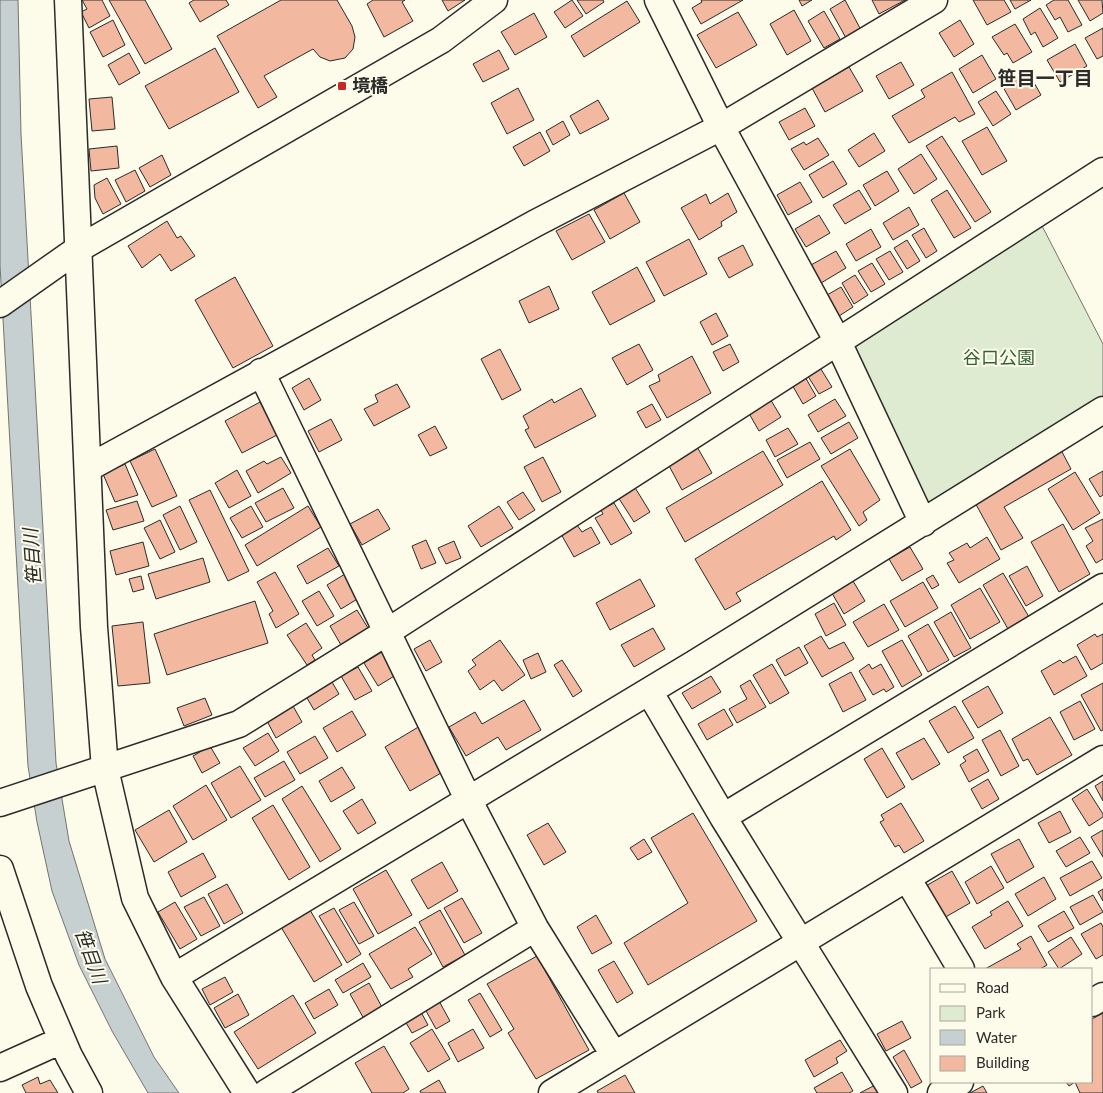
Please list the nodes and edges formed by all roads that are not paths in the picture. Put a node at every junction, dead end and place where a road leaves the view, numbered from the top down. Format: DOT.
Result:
graph roads {
  1 [pos="68,0"];
  2 [pos="494,0"];
  3 [pos="658,0"];
  4 [pos="934,0"];
  5 [pos="721,126"];
  6 [pos="1103,172"];
  7 [pos="70,254"];
  8 [pos="0,304"];
  9 [pos="838,342"];
  10 [pos="262,372"];
  11 [pos="1103,410"];
  12 [pos="88,468"];
  13 [pos="924,523"];
  14 [pos="1103,587"];
  15 [pos="387,632"];
  16 [pos="649,691"];
  17 [pos="1103,759"];
  18 [pos="100,771"];
  19 [pos="469,801"];
  20 [pos="0,803"];
  21 [pos="723,817"];
  22 [pos="0,869"];
  23 [pos="906,878"];
  24 [pos="535,928"];
  25 [pos="800,943"];
  26 [pos="960,968"];
  27 [pos="174,977"];
  28 [pos="62,1040"];
  29 [pos="614,1055"];
  30 [pos="0,1068"];
  31 [pos="958,1083"];
  32 [pos="89,1093"];
  33 [pos="247,1093"];
  34 [pos="266,1093"];
  35 [pos="552,1093"];
  36 [pos="894,1093"];
  37 [pos="941,1093"];
  1 -- 7 [label="street"];
  2 -- 7 [label="street"];
  3 -- 5 [label="street"];
  4 -- 5 [label="street"];
  5 -- 9 [label="street"];
  5 -- 10 [label="street"];
  6 -- 9 [label="street"];
  7 -- 8 [label="street"];
  7 -- 12 [label="street"];
  9 -- 13 [label="street"];
  9 -- 15 [label="street"];
  10 -- 12 [label="street"];
  10 -- 15 [label="street"];
  11 -- 13 [label="street"];
  12 -- 18 [label="street"];
  13 -- 16 [label="street"];
  14 -- 21 [label="street"];
  15 -- 18 [label="street"];
  15 -- 19 [label="street"];
  16 -- 19 [label="street"];
  16 -- 21 [label="street"];
  17 -- 23 [label="street"];
  18 -- 20 [label="street"];
  18 -- 27 [label="street"];
  19 -- 24 [label="street"];
  19 -- 27 [label="street"];
  21 -- 25 [label="street"];
  22 -- 28 [label="street"];
  23 -- 25 [label="street"];
  23 -- 26 [label="street"];
  24 -- 29 [label="street"];
  24 -- 34 [label="street"];
  25 -- 29 [label="street"];
  25 -- 36 [label="street"];
  27 -- 33 [label="street"];
  28 -- 30 [label="street"];
  28 -- 32 [label="street"];
  29 -- 35 [label="street"];
  31 -- 37 [label="street"];
}
